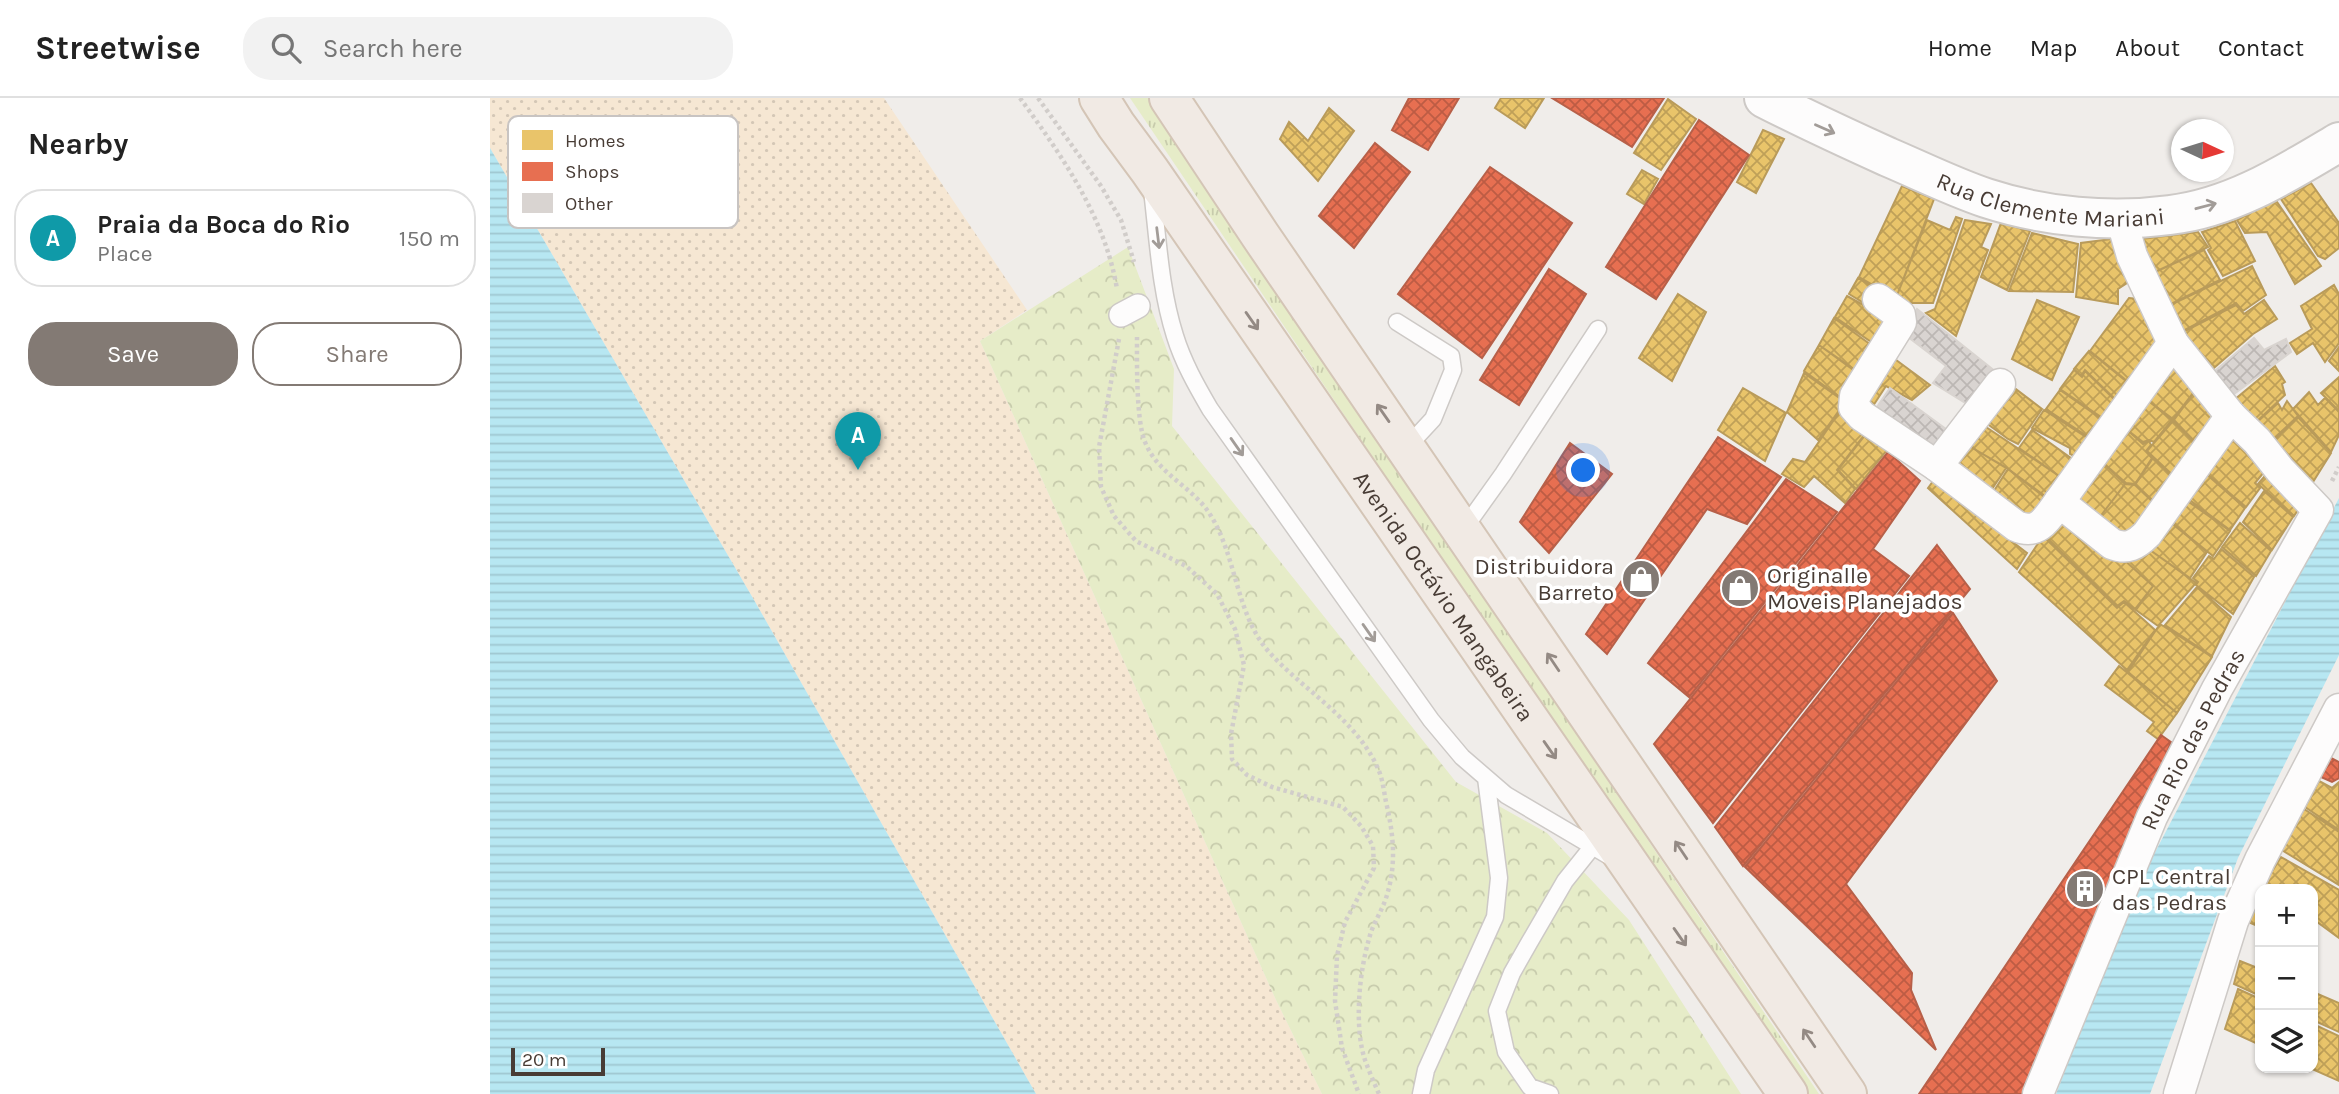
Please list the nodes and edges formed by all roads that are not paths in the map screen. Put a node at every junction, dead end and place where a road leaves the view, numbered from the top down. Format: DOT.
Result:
graph roads {
  1 [pos="1099,98"];
  2 [pos="1170,98"];
  3 [pos="1764,98"];
  4 [pos="2339,142"];
  5 [pos="1150,171"];
  6 [pos="2121,218"];
  7 [pos="1878,299"];
  8 [pos="1397,322"];
  9 [pos="1598,329"];
  10 [pos="2173,343"];
  11 [pos="2000,384"];
  12 [pos="2231,416"];
  13 [pos="1407,447"];
  14 [pos="1937,466"];
  15 [pos="2059,502"];
  16 [pos="1463,530"];
  17 [pos="2339,709"];
  18 [pos="1486,778"];
  19 [pos="1593,846"];
  20 [pos="1633,870"];
  21 [pos="1421,1094"];
  22 [pos="1550,1094"];
  23 [pos="1788,1094"];
  24 [pos="1847,1094"];
  25 [pos="2038,1094"];
  26 [pos="2179,1094"];
  1 -- 5 [label="main road, Avenida Octávio Mangabeira"];
  13 -- 2 [label="main road, one-way"];
  3 -- 6 [label="street, Rua Clemente Mariani, one-way"];
  6 -- 4 [label="street, Rua Clemente Mariani, one-way"];
  5 -- 18 [label="lane, one-way"];
  5 -- 20 [label="main road, Avenida Octávio Mangabeira, one-way"];
  6 -- 10 [label="street"];
  7 -- 14 [label="street"];
  8 -- 13 [label="lane"];
  9 -- 16 [label="lane"];
  10 -- 12 [label="street"];
  10 -- 15 [label="street"];
  11 -- 14 [label="street"];
  12 -- 15 [label="street"];
  12 -- 25 [label="street, Rua Rio das Pedras"];
  13 -- 16 [label="main road"];
  14 -- 15 [label="street"];
  24 -- 16 [label="main road, one-way"];
  17 -- 26 [label="street"];
  18 -- 19 [label="lane"];
  18 -- 21 [label="lane"];
  19 -- 20 [label="lane"];
  19 -- 22 [label="lane"];
  20 -- 23 [label="main road, Avenida Octávio Mangabeira, one-way"];
}
